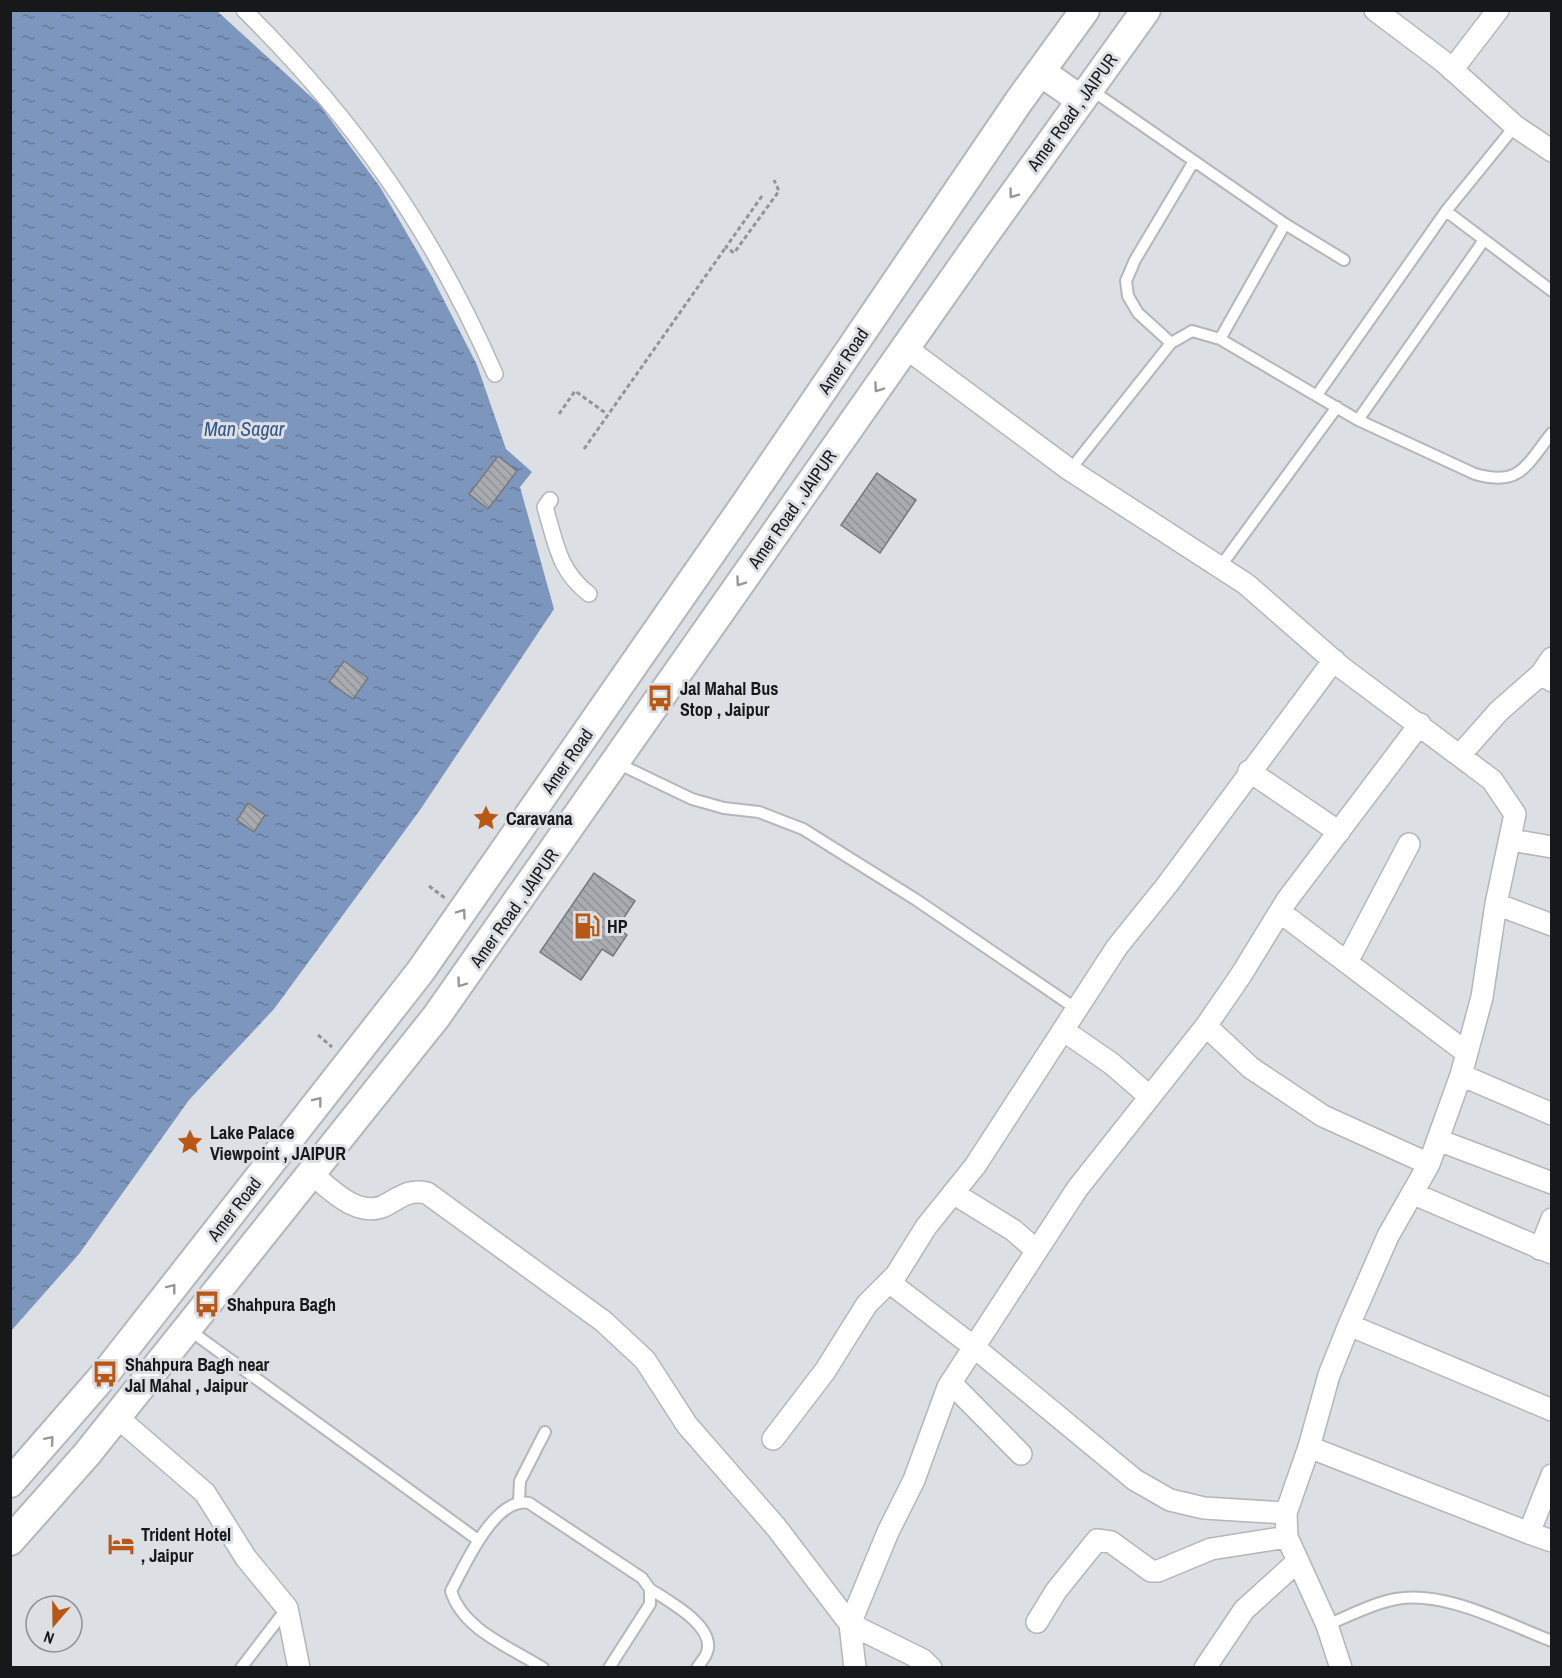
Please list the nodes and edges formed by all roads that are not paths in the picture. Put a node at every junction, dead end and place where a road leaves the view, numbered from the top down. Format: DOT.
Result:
graph roads {
  1 [pos="244,10"];
  2 [pos="1085,10"];
  3 [pos="1146,10"];
  4 [pos="1375,10"];
  5 [pos="1498,10"];
  6 [pos="1452,70"];
  7 [pos="1041,72"];
  8 [pos="1085,94"];
  9 [pos="1515,126"];
  10 [pos="1551,151"];
  11 [pos="1194,161"];
  12 [pos="1446,211"];
  13 [pos="1285,224"];
  14 [pos="1484,240"];
  15 [pos="1344,260"];
  16 [pos="1551,291"];
  17 [pos="1221,339"];
  18 [pos="1170,343"];
  19 [pos="906,348"];
  20 [pos="495,374"];
  21 [pos="1317,395"];
  22 [pos="1337,407"];
  23 [pos="1358,420"];
  24 [pos="1551,433"];
  25 [pos="1070,470"];
  26 [pos="550,500"];
  27 [pos="1220,567"];
  28 [pos="589,594"];
  29 [pos="1334,660"];
  30 [pos="1548,671"];
  31 [pos="1420,724"];
  32 [pos="1460,755"];
  33 [pos="616,762"];
  34 [pos="563,766"];
  35 [pos="1249,771"];
  36 [pos="597,790"];
  37 [pos="1339,832"];
  38 [pos="1511,840"];
  39 [pos="1409,844"];
  40 [pos="1551,847"];
  41 [pos="1496,904"];
  42 [pos="1280,912"];
  43 [pos="1551,926"];
  44 [pos="1347,962"];
  45 [pos="1078,1010"];
  46 [pos="1206,1026"];
  47 [pos="1063,1030"];
  48 [pos="1467,1053"];
  49 [pos="1461,1075"];
  50 [pos="1149,1096"];
  51 [pos="1551,1114"];
  52 [pos="1438,1140"];
  53 [pos="1429,1164"];
  54 [pos="311,1173"];
  55 [pos="1551,1183"];
  56 [pos="953,1193"];
  57 [pos="1414,1194"];
  58 [pos="1551,1219"];
  59 [pos="1036,1250"];
  60 [pos="1546,1251"];
  61 [pos="889,1282"];
  62 [pos="1349,1325"];
  63 [pos="188,1329"];
  64 [pos="974,1347"];
  65 [pos="951,1383"];
  66 [pos="1551,1410"];
  67 [pos="117,1417"];
  68 [pos="545,1432"];
  69 [pos="773,1439"];
  70 [pos="1309,1447"];
  71 [pos="1021,1454"];
  72 [pos="1551,1475"];
  73 [pos="10,1483"];
  74 [pos="519,1501"];
  75 [pos="1286,1512"];
  76 [pos="1529,1533"];
  77 [pos="1287,1537"];
  78 [pos="478,1540"];
  79 [pos="10,1541"];
  80 [pos="1551,1541"];
  81 [pos="1298,1561"];
  82 [pos="650,1589"];
  83 [pos="287,1608"];
  84 [pos="1037,1622"];
  85 [pos="850,1624"];
  86 [pos="1327,1625"];
  87 [pos="1551,1641"];
  88 [pos="924,1665"];
  89 [pos="241,1668"];
  90 [pos="299,1668"];
  91 [pos="543,1668"];
  92 [pos="609,1668"];
  93 [pos="697,1668"];
  94 [pos="855,1668"];
  95 [pos="1205,1668"];
  96 [pos="1341,1668"];
  1 -- 20 [label="street"];
  2 -- 7 [label="main road, Amer Road"];
  3 -- 8 [label="main road, Amer Road , JAIPUR"];
  4 -- 6 [label="street"];
  5 -- 6 [label="street"];
  6 -- 9 [label="street"];
  7 -- 8 [label="main road"];
  7 -- 34 [label="main road, Amer Road"];
  8 -- 11 [label="lane"];
  8 -- 19 [label="main road, Amer Road , JAIPUR, one-way"];
  9 -- 10 [label="street"];
  9 -- 12 [label="lane"];
  11 -- 13 [label="lane"];
  11 -- 18 [label="lane"];
  12 -- 14 [label="lane"];
  12 -- 21 [label="lane"];
  13 -- 15 [label="lane"];
  13 -- 17 [label="lane"];
  14 -- 16 [label="lane"];
  14 -- 23 [label="lane"];
  17 -- 18 [label="lane"];
  17 -- 21 [label="lane"];
  18 -- 25 [label="lane"];
  19 -- 25 [label="street"];
  19 -- 33 [label="main road, Amer Road , JAIPUR, one-way"];
  21 -- 22 [label="lane"];
  22 -- 23 [label="lane"];
  22 -- 27 [label="lane"];
  23 -- 24 [label="lane"];
  25 -- 27 [label="street"];
  26 -- 28 [label="street"];
  27 -- 29 [label="street"];
  29 -- 31 [label="street"];
  29 -- 35 [label="street"];
  30 -- 32 [label="street"];
  31 -- 32 [label="street"];
  31 -- 37 [label="street"];
  32 -- 38 [label="street"];
  33 -- 36 [label="main road, Amer Road , JAIPUR"];
  33 -- 45 [label="lane"];
  34 -- 36 [label="main road"];
  73 -- 34 [label="main road, Amer Road, one-way"];
  35 -- 37 [label="street"];
  35 -- 45 [label="street"];
  36 -- 54 [label="main road, Amer Road , JAIPUR, one-way"];
  37 -- 42 [label="street"];
  38 -- 40 [label="street"];
  38 -- 41 [label="street"];
  39 -- 44 [label="street"];
  41 -- 43 [label="street"];
  41 -- 48 [label="street"];
  42 -- 44 [label="street"];
  42 -- 46 [label="street"];
  44 -- 48 [label="street"];
  45 -- 47 [label="street"];
  46 -- 50 [label="street"];
  46 -- 53 [label="street"];
  47 -- 50 [label="street"];
  47 -- 56 [label="street"];
  48 -- 49 [label="street"];
  49 -- 51 [label="street"];
  49 -- 52 [label="street"];
  50 -- 59 [label="street"];
  52 -- 53 [label="street"];
  52 -- 55 [label="street"];
  53 -- 57 [label="street"];
  54 -- 63 [label="main road, Amer Road , JAIPUR"];
  54 -- 85 [label="street"];
  56 -- 59 [label="street"];
  56 -- 61 [label="street"];
  57 -- 60 [label="street"];
  57 -- 62 [label="street"];
  58 -- 60 [label="street"];
  59 -- 64 [label="street"];
  61 -- 64 [label="street"];
  61 -- 69 [label="street"];
  62 -- 66 [label="street"];
  62 -- 70 [label="street"];
  63 -- 67 [label="main road, Amer Road , JAIPUR"];
  63 -- 78 [label="lane"];
  64 -- 65 [label="street"];
  64 -- 75 [label="street"];
  65 -- 71 [label="street"];
  65 -- 85 [label="street"];
  67 -- 79 [label="main road, Amer Road , JAIPUR"];
  67 -- 83 [label="street"];
  68 -- 74 [label="lane"];
  70 -- 75 [label="street"];
  70 -- 76 [label="street"];
  72 -- 76 [label="street"];
  74 -- 78 [label="lane"];
  74 -- 82 [label="lane"];
  75 -- 77 [label="street"];
  76 -- 80 [label="street"];
  77 -- 81 [label="street"];
  77 -- 84 [label="street"];
  78 -- 91 [label="lane"];
  81 -- 86 [label="street"];
  81 -- 95 [label="street"];
  82 -- 92 [label="lane"];
  82 -- 93 [label="lane"];
  83 -- 89 [label="lane"];
  83 -- 90 [label="street"];
  85 -- 88 [label="street"];
  85 -- 94 [label="street"];
  86 -- 87 [label="lane"];
  86 -- 96 [label="street"];
}
